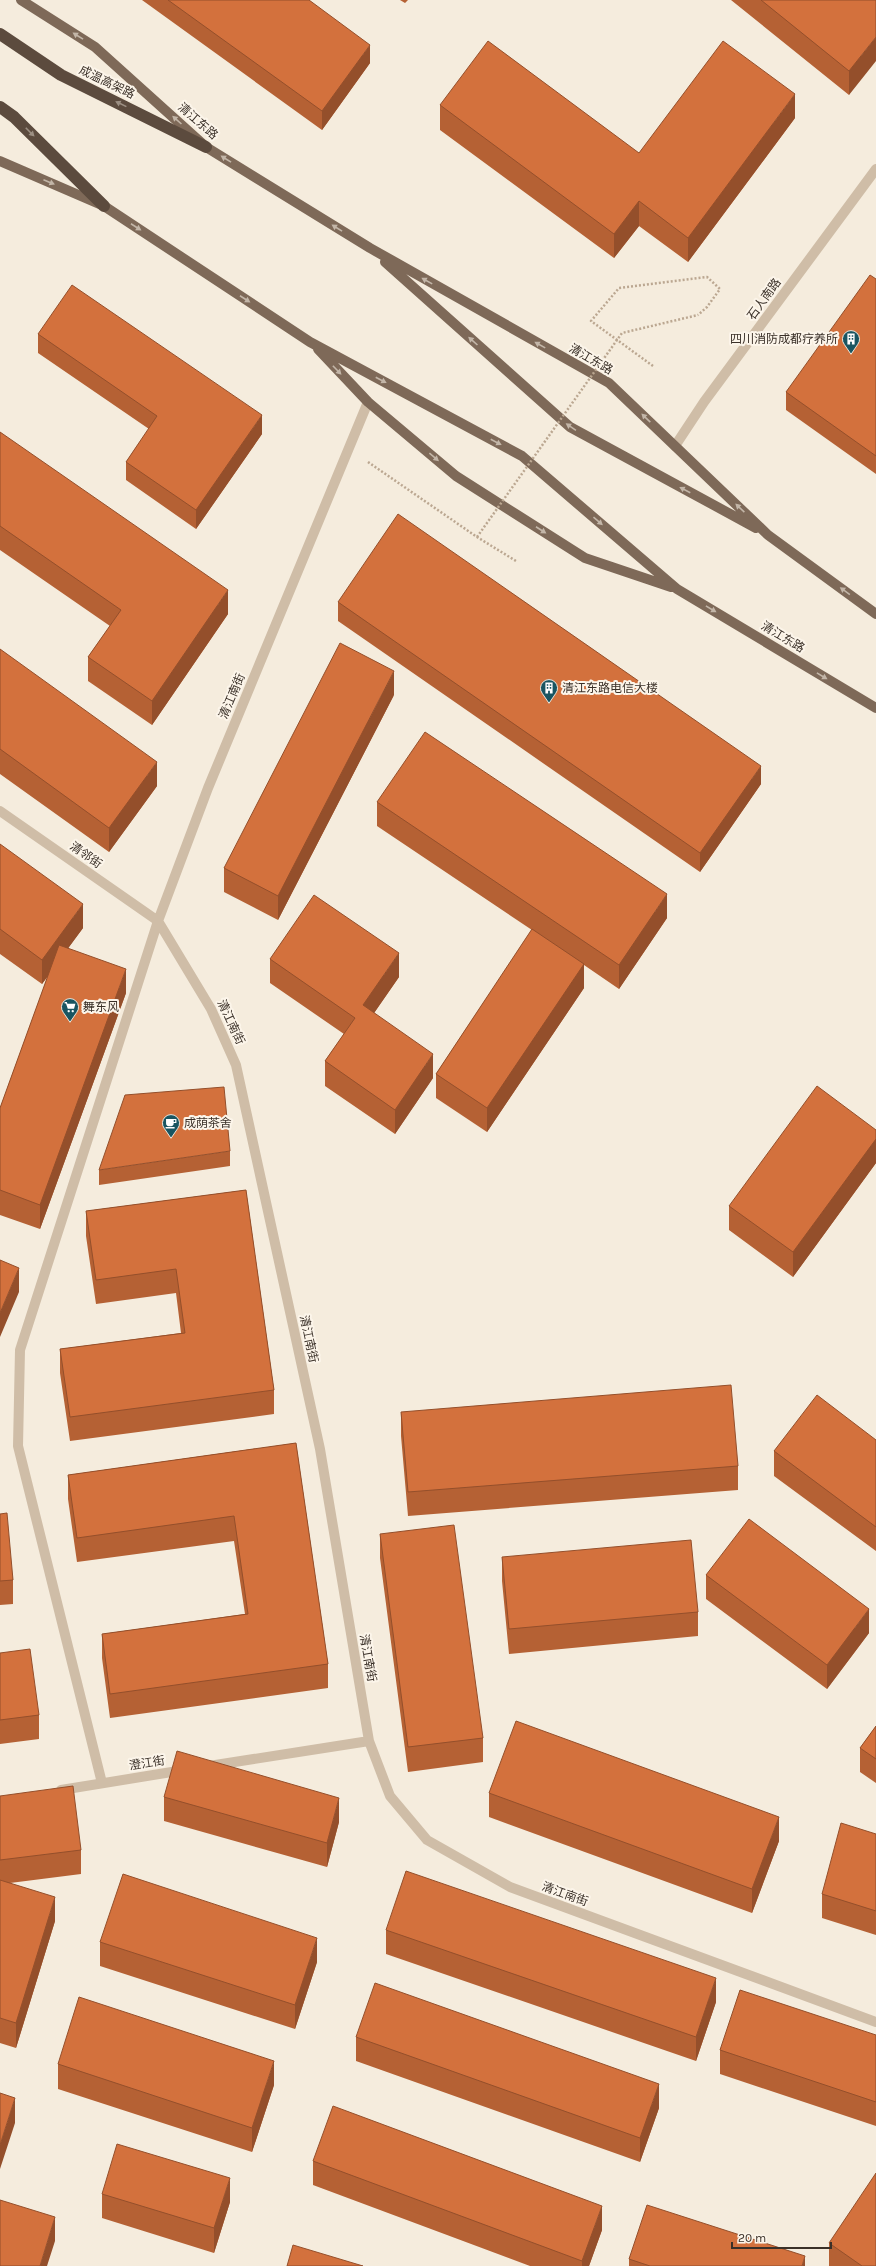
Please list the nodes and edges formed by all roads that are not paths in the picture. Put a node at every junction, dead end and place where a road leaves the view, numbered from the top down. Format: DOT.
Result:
graph roads {
  1 [pos="21,0"];
  2 [pos="0,34"];
  3 [pos="0,107"];
  4 [pos="206,147"];
  5 [pos="0,160"];
  6 [pos="876,169"];
  7 [pos="104,206"];
  8 [pos="370,248"];
  9 [pos="310,342"];
  10 [pos="368,402"];
  11 [pos="675,446"];
  12 [pos="768,535"];
  13 [pos="677,589"];
  14 [pos="876,614"];
  15 [pos="876,708"];
  16 [pos="0,811"];
  17 [pos="158,921"];
  18 [pos="369,1741"];
  19 [pos="102,1783"];
  20 [pos="47,1792"];
  21 [pos="876,2022"];
  4 -- 1 [label="main road, 清江东路, one-way"];
  4 -- 2 [label="highway, 成温高架路, one-way"];
  3 -- 7 [label="highway, one-way"];
  8 -- 4 [label="main road, 清江东路, one-way"];
  5 -- 7 [label="main road, 清江东路, one-way"];
  6 -- 11 [label="street, 石人南路"];
  7 -- 9 [label="main road, 清江东路, one-way"];
  11 -- 8 [label="main road, 清江东路, one-way"];
  12 -- 8 [label="main road, 清江东路, one-way"];
  9 -- 10 [label="main road, 清江东路, one-way"];
  9 -- 13 [label="main road, 清江东路, one-way"];
  10 -- 13 [label="main road, 清江东路, one-way"];
  10 -- 17 [label="street, 清江南街"];
  12 -- 11 [label="main road, 清江东路, one-way"];
  14 -- 12 [label="main road, 清江东路, one-way"];
  13 -- 15 [label="main road, 清江东路, one-way"];
  16 -- 17 [label="street, 清邻街"];
  17 -- 18 [label="street, 清江南街"];
  17 -- 19 [label="street"];
  18 -- 19 [label="street, 澄江街"];
  18 -- 21 [label="street, 清江南街"];
  19 -- 20 [label="street, 澄江街"];
}
